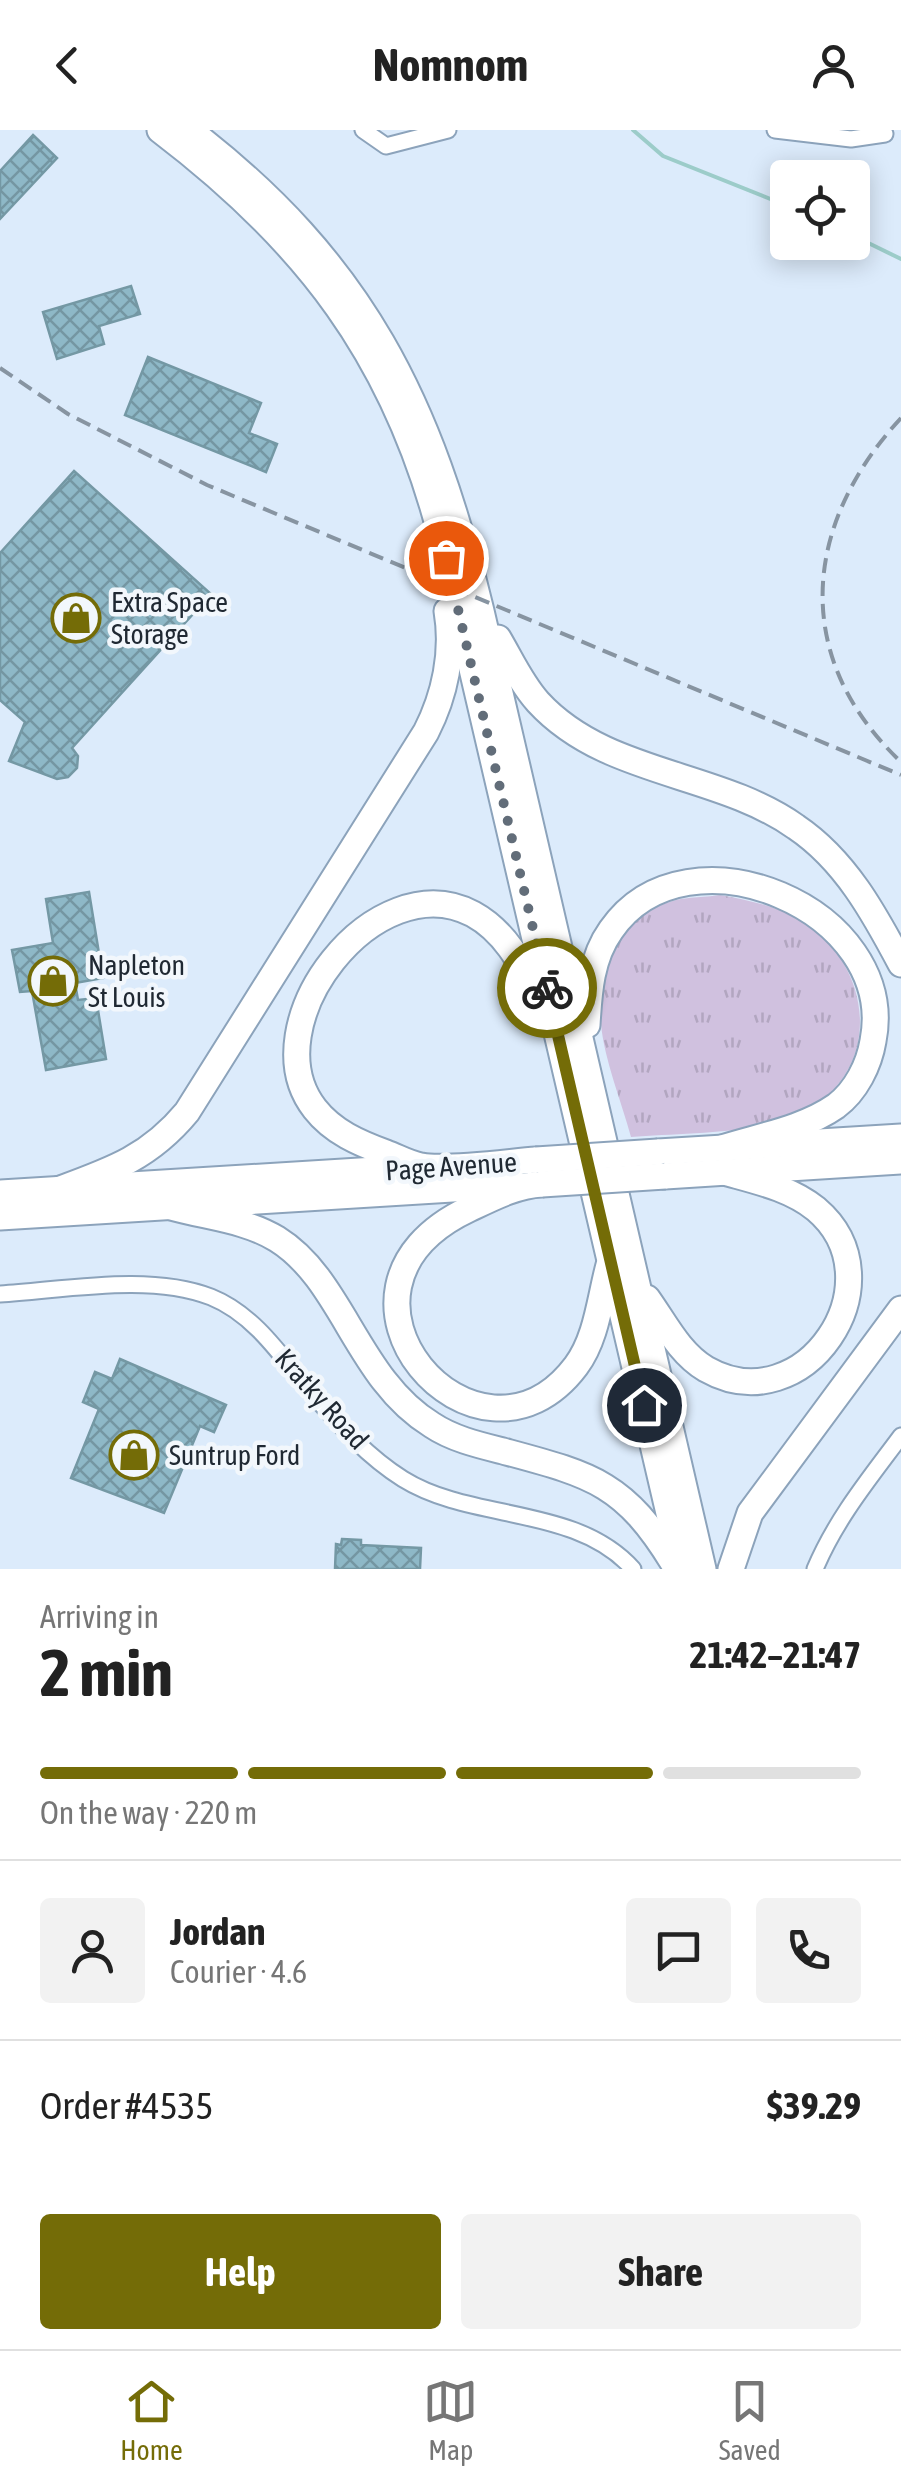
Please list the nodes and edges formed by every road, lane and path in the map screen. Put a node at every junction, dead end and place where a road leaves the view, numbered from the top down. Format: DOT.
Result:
graph roads {
  1 [pos="160,130"];
  2 [pos="190,130"];
  3 [pos="363,130"];
  4 [pos="448,130"];
  5 [pos="775,130"];
  6 [pos="885,134"];
  7 [pos="358,335"];
  8 [pos="482,611"];
  9 [pos="901,964"];
  10 [pos="557,1032"];
  11 [pos="586,1060"];
  12 [pos="901,1137"];
  13 [pos="723,1160"];
  14 [pos="901,1161"];
  15 [pos="424,1167"];
  16 [pos="535,1176"];
  17 [pos="55,1191"];
  18 [pos="0,1193"];
  19 [pos="168,1206"];
  20 [pos="0,1216"];
  21 [pos="610,1260"];
  22 [pos="638,1284"];
  23 [pos="0,1294"];
  24 [pos="901,1309"];
  25 [pos="901,1436"];
  26 [pos="632,1569"];
  27 [pos="679,1569"];
  28 [pos="703,1569"];
  29 [pos="731,1569"];
  30 [pos="815,1569"];
  1 -- 7 [label="main road"];
  2 -- 8 [label="main road"];
  3 -- 4 [label="street"];
  5 -- 6 [label="street"];
  7 -- 10 [label="main road"];
  7 -- 17 [label="main road"];
  8 -- 9 [label="main road"];
  8 -- 11 [label="main road"];
  10 -- 15 [label="main road"];
  10 -- 21 [label="main road"];
  11 -- 13 [label="main road"];
  11 -- 22 [label="main road"];
  12 -- 13 [label="main road, Page Avenue"];
  13 -- 14 [label="main road, Page Avenue"];
  13 -- 16 [label="main road, Page Avenue, bridge"];
  13 -- 22 [label="main road"];
  15 -- 16 [label="main road, Page Avenue"];
  15 -- 17 [label="main road, Page Avenue"];
  16 -- 19 [label="main road, Page Avenue"];
  16 -- 21 [label="main road"];
  17 -- 18 [label="main road, Page Avenue"];
  19 -- 20 [label="main road, Page Avenue"];
  19 -- 27 [label="main road"];
  21 -- 27 [label="main road"];
  22 -- 28 [label="main road"];
  23 -- 26 [label="street, Kratky Road"];
  24 -- 29 [label="main road"];
  25 -- 30 [label="street"];
}
